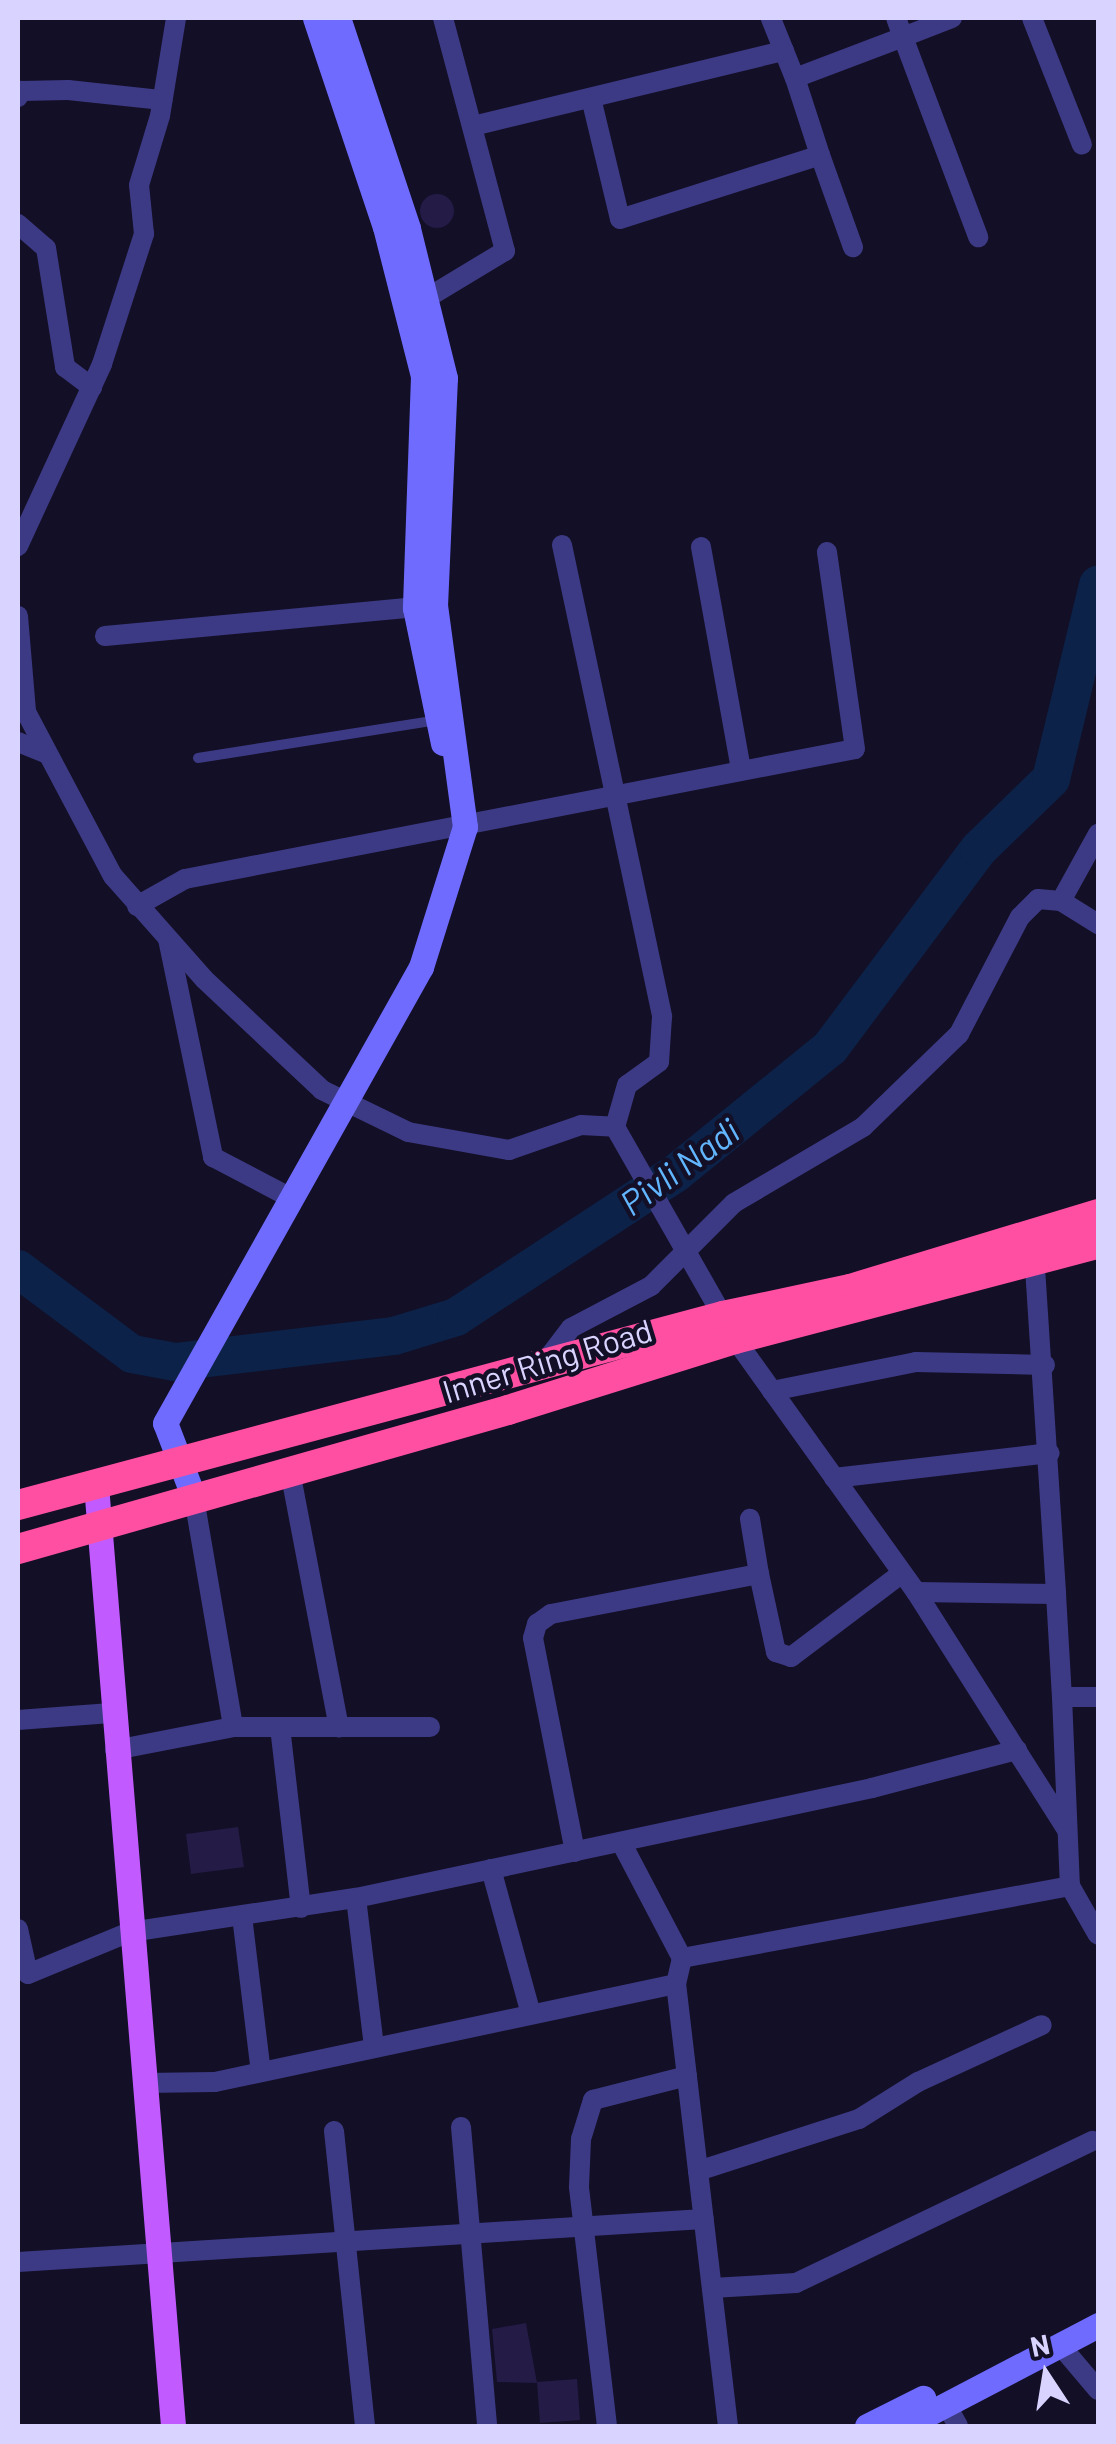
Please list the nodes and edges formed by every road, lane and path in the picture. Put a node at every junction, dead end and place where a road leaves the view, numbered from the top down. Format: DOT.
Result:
graph roads {
  1 [pos="176,18"];
  2 [pos="315,18"];
  3 [pos="338,18"];
  4 [pos="444,18"];
  5 [pos="771,18"];
  6 [pos="952,18"];
  7 [pos="1032,18"];
  8 [pos="900,27"];
  9 [pos="784,51"];
  10 [pos="795,78"];
  11 [pos="18,97"];
  12 [pos="590,98"];
  13 [pos="162,100"];
  14 [pos="473,126"];
  15 [pos="1082,144"];
  16 [pos="820,155"];
  17 [pos="18,224"];
  18 [pos="978,237"];
  19 [pos="853,248"];
  20 [pos="427,298"];
  21 [pos="92,387"];
  22 [pos="562,545"];
  23 [pos="18,546"];
  24 [pos="702,547"];
  25 [pos="826,552"];
  26 [pos="425,606"];
  27 [pos="18,616"];
  28 [pos="104,636"];
  29 [pos="444,718"];
  30 [pos="18,742"];
  31 [pos="48,754"];
  32 [pos="198,758"];
  33 [pos="741,770"];
  34 [pos="614,795"];
  35 [pos="466,827"];
  36 [pos="1098,834"];
  37 [pos="1060,901"];
  38 [pos="137,906"];
  39 [pos="1098,924"];
  40 [pos="167,937"];
  41 [pos="348,1102"];
  42 [pos="615,1127"];
  43 [pos="292,1200"];
  44 [pos="1098,1214"];
  45 [pos="685,1244"];
  46 [pos="1098,1244"];
  47 [pos="1033,1248"];
  48 [pos="729,1327"];
  49 [pos="1045,1365"];
  50 [pos="541,1368"];
  51 [pos="772,1391"];
  52 [pos="1050,1453"];
  53 [pos="180,1463"];
  54 [pos="290,1470"];
  55 [pos="834,1478"];
  56 [pos="96,1485"];
  57 [pos="194,1498"];
  58 [pos="18,1504"];
  59 [pos="750,1519"];
  60 [pos="95,1526"];
  61 [pos="18,1549"];
  62 [pos="902,1572"];
  63 [pos="759,1574"];
  64 [pos="916,1592"];
  65 [pos="1056,1594"];
  66 [pos="1062,1696"];
  67 [pos="1098,1697"];
  68 [pos="112,1713"];
  69 [pos="18,1720"];
  70 [pos="280,1726"];
  71 [pos="234,1727"];
  72 [pos="339,1727"];
  73 [pos="430,1727"];
  74 [pos="114,1750"];
  75 [pos="1017,1750"];
  76 [pos="1067,1830"];
  77 [pos="621,1842"];
  78 [pos="574,1852"];
  79 [pos="491,1869"];
  80 [pos="1070,1886"];
  81 [pos="356,1898"];
  82 [pos="301,1908"];
  83 [pos="242,1916"];
  84 [pos="18,1928"];
  85 [pos="130,1932"];
  86 [pos="1098,1935"];
  87 [pos="682,1958"];
  88 [pos="676,1984"];
  89 [pos="530,2014"];
  90 [pos="1042,2025"];
  91 [pos="374,2046"];
  92 [pos="261,2072"];
  93 [pos="687,2076"];
  94 [pos="143,2082"];
  95 [pos="461,2127"];
  96 [pos="334,2131"];
  97 [pos="1094,2141"];
  98 [pos="698,2171"];
  99 [pos="704,2218"];
  100 [pos="585,2227"];
  101 [pos="467,2235"];
  102 [pos="349,2243"];
  103 [pos="158,2252"];
  104 [pos="18,2262"];
  105 [pos="712,2288"];
  106 [pos="1098,2326"];
  107 [pos="1060,2345"];
  108 [pos="985,2379"];
  109 [pos="1098,2390"];
  110 [pos="953,2416"];
  111 [pos="173,2426"];
  112 [pos="365,2426"];
  113 [pos="487,2426"];
  114 [pos="607,2426"];
  115 [pos="728,2426"];
  116 [pos="867,2426"];
  117 [pos="905,2426"];
  1 -- 13 [label="street"];
  2 -- 26 [label="street"];
  3 -- 20 [label="street"];
  4 -- 14 [label="street"];
  5 -- 9 [label="street"];
  6 -- 8 [label="street"];
  7 -- 15 [label="street"];
  8 -- 10 [label="street"];
  8 -- 18 [label="street"];
  9 -- 10 [label="street"];
  9 -- 12 [label="street"];
  10 -- 16 [label="street"];
  11 -- 13 [label="street"];
  12 -- 14 [label="street"];
  12 -- 16 [label="street"];
  13 -- 21 [label="street"];
  14 -- 20 [label="street"];
  16 -- 19 [label="street"];
  17 -- 21 [label="street"];
  20 -- 26 [label="street"];
  21 -- 23 [label="street"];
  22 -- 34 [label="street"];
  24 -- 33 [label="street"];
  25 -- 33 [label="street"];
  26 -- 28 [label="street"];
  26 -- 29 [label="street"];
  27 -- 31 [label="street"];
  29 -- 32 [label="lane"];
  29 -- 35 [label="street"];
  30 -- 31 [label="street"];
  31 -- 38 [label="street"];
  33 -- 34 [label="street"];
  34 -- 35 [label="street"];
  34 -- 42 [label="street"];
  35 -- 38 [label="street"];
  35 -- 41 [label="street"];
  36 -- 37 [label="street"];
  37 -- 39 [label="street"];
  37 -- 45 [label="street"];
  38 -- 40 [label="street"];
  40 -- 41 [label="street"];
  40 -- 43 [label="street"];
  41 -- 42 [label="street"];
  41 -- 43 [label="street"];
  42 -- 45 [label="street"];
  43 -- 53 [label="street"];
  44 -- 47 [label="highway, Inner Ring Road"];
  45 -- 48 [label="street"];
  45 -- 50 [label="street"];
  46 -- 47 [label="highway, Inner Ring Road"];
  47 -- 48 [label="highway, Inner Ring Road"];
  47 -- 49 [label="street"];
  48 -- 50 [label="highway, Inner Ring Road"];
  48 -- 51 [label="street"];
  48 -- 54 [label="highway, Inner Ring Road"];
  49 -- 51 [label="street"];
  49 -- 52 [label="street"];
  50 -- 53 [label="highway, Inner Ring Road"];
  51 -- 55 [label="street"];
  52 -- 55 [label="street"];
  52 -- 65 [label="street"];
  53 -- 56 [label="highway, Inner Ring Road"];
  53 -- 57 [label="street"];
  54 -- 57 [label="highway, Inner Ring Road"];
  54 -- 72 [label="street"];
  55 -- 62 [label="street"];
  56 -- 58 [label="highway, Inner Ring Road"];
  56 -- 60 [label="main road"];
  57 -- 60 [label="highway, Inner Ring Road"];
  57 -- 71 [label="street"];
  59 -- 63 [label="street"];
  60 -- 61 [label="highway, Inner Ring Road"];
  60 -- 68 [label="main road"];
  62 -- 63 [label="street"];
  62 -- 64 [label="street"];
  63 -- 78 [label="street"];
  64 -- 65 [label="street"];
  64 -- 75 [label="street"];
  65 -- 66 [label="street"];
  66 -- 67 [label="street"];
  66 -- 76 [label="street"];
  68 -- 69 [label="street"];
  68 -- 74 [label="main road"];
  70 -- 71 [label="street"];
  70 -- 72 [label="street"];
  70 -- 82 [label="street"];
  71 -- 74 [label="street"];
  72 -- 73 [label="street"];
  74 -- 85 [label="main road"];
  75 -- 76 [label="street"];
  75 -- 77 [label="street"];
  76 -- 80 [label="street"];
  77 -- 78 [label="street"];
  77 -- 87 [label="street"];
  78 -- 79 [label="street"];
  79 -- 81 [label="street"];
  79 -- 89 [label="street"];
  80 -- 86 [label="street"];
  80 -- 87 [label="street"];
  81 -- 82 [label="street"];
  81 -- 91 [label="street"];
  82 -- 83 [label="street"];
  83 -- 85 [label="street"];
  83 -- 92 [label="street"];
  84 -- 85 [label="street"];
  85 -- 94 [label="main road"];
  87 -- 88 [label="street"];
  88 -- 89 [label="street"];
  88 -- 93 [label="street"];
  89 -- 91 [label="street"];
  90 -- 98 [label="street"];
  91 -- 92 [label="street"];
  92 -- 94 [label="street"];
  93 -- 98 [label="street"];
  93 -- 100 [label="street"];
  94 -- 103 [label="main road"];
  95 -- 101 [label="street"];
  96 -- 102 [label="street"];
  97 -- 105 [label="street"];
  98 -- 99 [label="street"];
  99 -- 100 [label="street"];
  99 -- 105 [label="street"];
  100 -- 101 [label="street"];
  100 -- 114 [label="street"];
  101 -- 102 [label="street"];
  101 -- 113 [label="street"];
  102 -- 103 [label="street"];
  102 -- 112 [label="street"];
  103 -- 104 [label="street"];
  103 -- 111 [label="main road"];
  105 -- 115 [label="street"];
  106 -- 107 [label="street"];
  107 -- 108 [label="street"];
  107 -- 109 [label="street"];
  108 -- 110 [label="street"];
  108 -- 116 [label="street"];
  110 -- 117 [label="street"];
}
